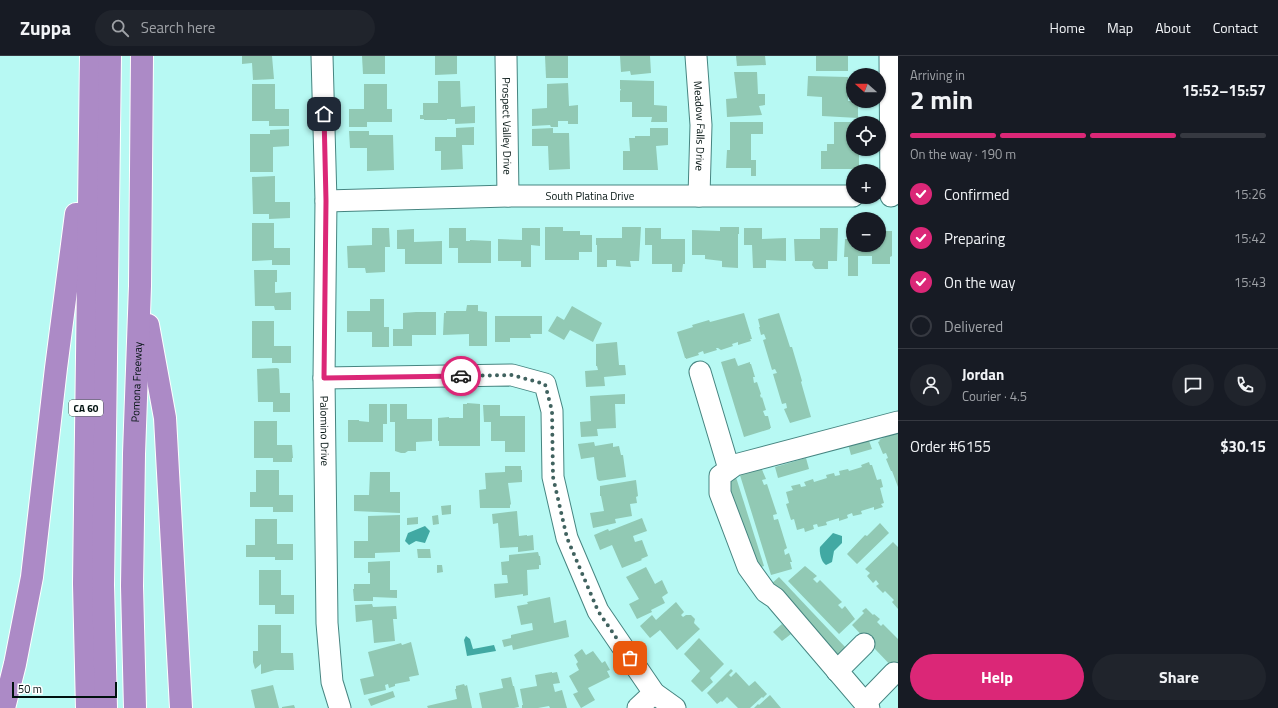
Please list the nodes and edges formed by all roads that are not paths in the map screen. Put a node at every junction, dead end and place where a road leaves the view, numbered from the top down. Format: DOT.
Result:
graph roads {
  1 [pos="90,56"];
  2 [pos="110,56"];
  3 [pos="122,56"];
  4 [pos="142,56"];
  5 [pos="322,56"];
  6 [pos="506,56"];
  7 [pos="696,56"];
  8 [pos="890,56"];
  9 [pos="90,107"];
  10 [pos="508,196"];
  11 [pos="699,196"];
  12 [pos="846,196"];
  13 [pos="889,196"];
  14 [pos="326,201"];
  15 [pos="140,286"];
  16 [pos="700,372"];
  17 [pos="324,378"];
  18 [pos="898,422"];
  19 [pos="729,469"];
  20 [pos="864,644"];
  21 [pos="837,670"];
  22 [pos="894,673"];
  23 [pos="654,693"];
  24 [pos="867,706"];
  25 [pos="4,708"];
  26 [pos="87,708"];
  27 [pos="106,708"];
  28 [pos="116,708"];
  29 [pos="135,708"];
  30 [pos="180,708"];
  31 [pos="340,708"];
  32 [pos="638,708"];
  33 [pos="675,708"];
  1 -- 9 [label="highway, CA 60"];
  2 -- 27 [label="highway"];
  3 -- 28 [label="highway"];
  4 -- 15 [label="highway, Pomona Freeway"];
  5 -- 14 [label="street, Palomino Drive"];
  6 -- 10 [label="street, Prospect Valley Drive"];
  7 -- 11 [label="street, Meadow Falls Drive"];
  8 -- 13 [label="street"];
  9 -- 25 [label="highway"];
  9 -- 26 [label="highway, CA 60"];
  10 -- 11 [label="street, South Platina Drive"];
  10 -- 14 [label="street, South Platina Drive"];
  11 -- 12 [label="street, South Platina Drive"];
  14 -- 17 [label="street, Palomino Drive"];
  15 -- 29 [label="highway, Pomona Freeway"];
  15 -- 30 [label="highway"];
  16 -- 19 [label="street"];
  17 -- 23 [label="street"];
  17 -- 31 [label="street, Palomino Drive"];
  18 -- 19 [label="street"];
  19 -- 21 [label="street"];
  20 -- 21 [label="street"];
  21 -- 24 [label="street"];
  22 -- 24 [label="street"];
  23 -- 32 [label="street"];
  23 -- 33 [label="street"];
}
